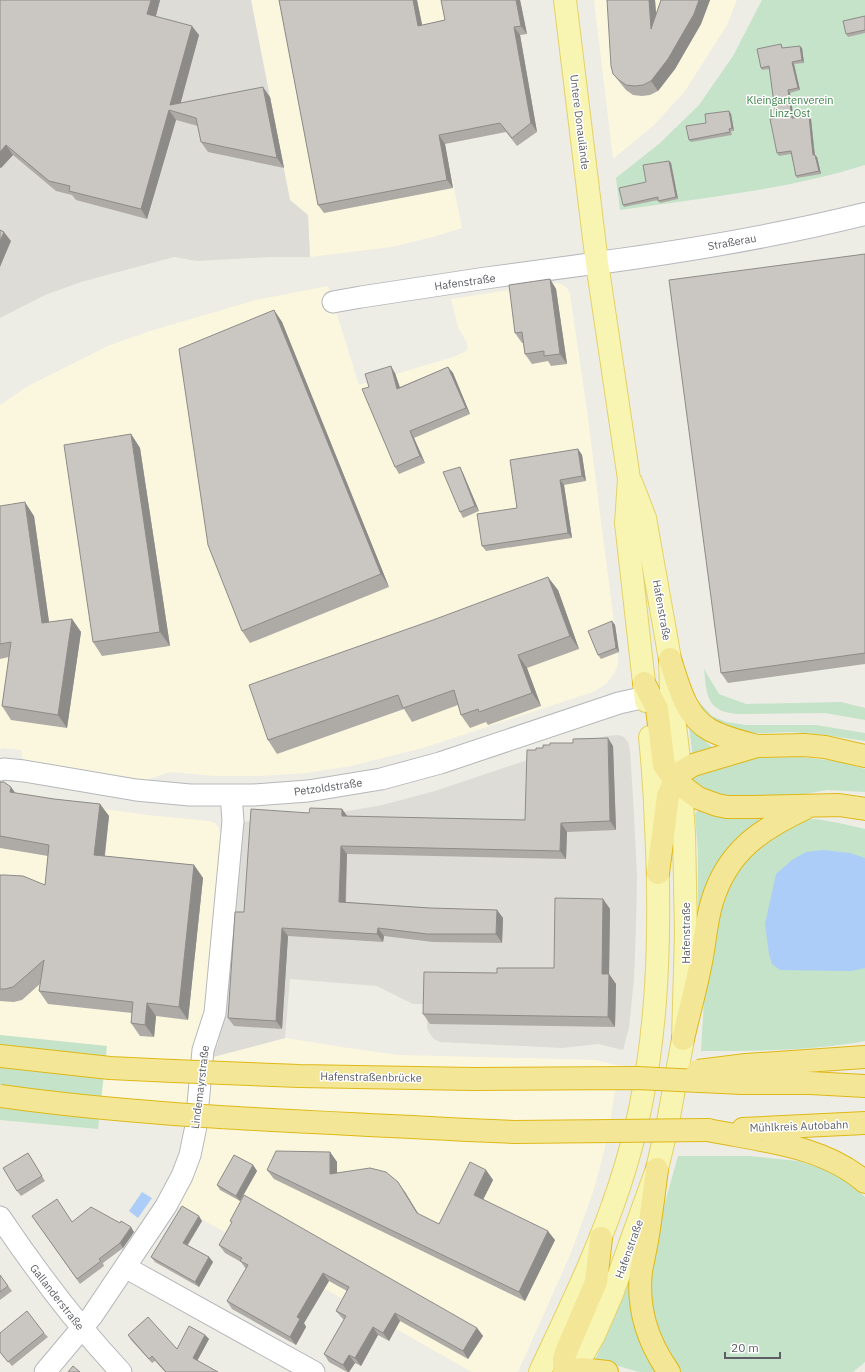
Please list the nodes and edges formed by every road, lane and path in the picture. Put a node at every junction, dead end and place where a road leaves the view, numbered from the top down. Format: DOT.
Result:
graph roads {
  1 [pos="565,0"];
  2 [pos="865,214"];
  3 [pos="596,254"];
  4 [pos="333,302"];
  5 [pos="630,479"];
  6 [pos="670,659"];
  7 [pos="645,690"];
  8 [pos="757,746"];
  9 [pos="865,756"];
  10 [pos="0,770"];
  11 [pos="679,780"];
  12 [pos="231,796"];
  13 [pos="811,806"];
  14 [pos="865,809"];
  15 [pos="658,873"];
  16 [pos="683,1039"];
  17 [pos="0,1056"];
  18 [pos="865,1057"];
  19 [pos="744,1074"];
  20 [pos="865,1075"];
  21 [pos="810,1083"];
  22 [pos="865,1086"];
  23 [pos="0,1096"];
  24 [pos="865,1124"];
  25 [pos="785,1127"];
  26 [pos="732,1132"];
  27 [pos="865,1138"];
  28 [pos="657,1169"];
  29 [pos="865,1182"];
  30 [pos="0,1217"];
  31 [pos="601,1238"];
  32 [pos="125,1267"];
  33 [pos="82,1329"];
  34 [pos="45,1372"];
  35 [pos="120,1372"];
  36 [pos="314,1372"];
  37 [pos="540,1372"];
  38 [pos="570,1372"];
  39 [pos="607,1372"];
  40 [pos="669,1372"];
  1 -- 3 [label="main road, Untere Donaulände"];
  2 -- 3 [label="main road, Straßerau"];
  3 -- 4 [label="street, Hafenstraße"];
  3 -- 5 [label="main road, Hafenstraße"];
  5 -- 6 [label="main road, Hafenstraße"];
  5 -- 7 [label="main road, Hafenstraße"];
  6 -- 8 [label="highway"];
  6 -- 11 [label="main road, Hafenstraße"];
  7 -- 11 [label="highway"];
  7 -- 12 [label="street, Petzoldstraße"];
  7 -- 15 [label="main road, Hafenstraße"];
  8 -- 9 [label="highway"];
  8 -- 11 [label="highway"];
  10 -- 12 [label="street, Petzoldstraße"];
  11 -- 13 [label="highway"];
  11 -- 15 [label="highway"];
  11 -- 16 [label="main road, Hafenstraße"];
  12 -- 32 [label="street, Lindemayrstraße"];
  13 -- 14 [label="highway"];
  13 -- 16 [label="highway"];
  15 -- 31 [label="main road, Hafenstraße"];
  16 -- 28 [label="main road, Hafenstraße"];
  17 -- 19 [label="highway, Hafenstraßenbrücke, bridge"];
  18 -- 19 [label="highway"];
  19 -- 21 [label="highway"];
  20 -- 21 [label="highway"];
  21 -- 22 [label="highway"];
  23 -- 26 [label="highway, bridge"];
  24 -- 25 [label="highway, Mühlkreis Autobahn"];
  25 -- 26 [label="highway, Mühlkreis Autobahn"];
  25 -- 27 [label="highway"];
  26 -- 29 [label="highway"];
  28 -- 38 [label="main road, Hafenstraße"];
  28 -- 40 [label="highway"];
  30 -- 33 [label="street, Gallanderstraße"];
  31 -- 37 [label="main road, Hafenstraße"];
  31 -- 38 [label="highway"];
  32 -- 33 [label="street, Lindemayrstraße"];
  32 -- 36 [label="street"];
  33 -- 34 [label="street, Lindemayrstraße"];
  33 -- 35 [label="street, Gallanderstraße"];
  38 -- 39 [label="highway"];
}
